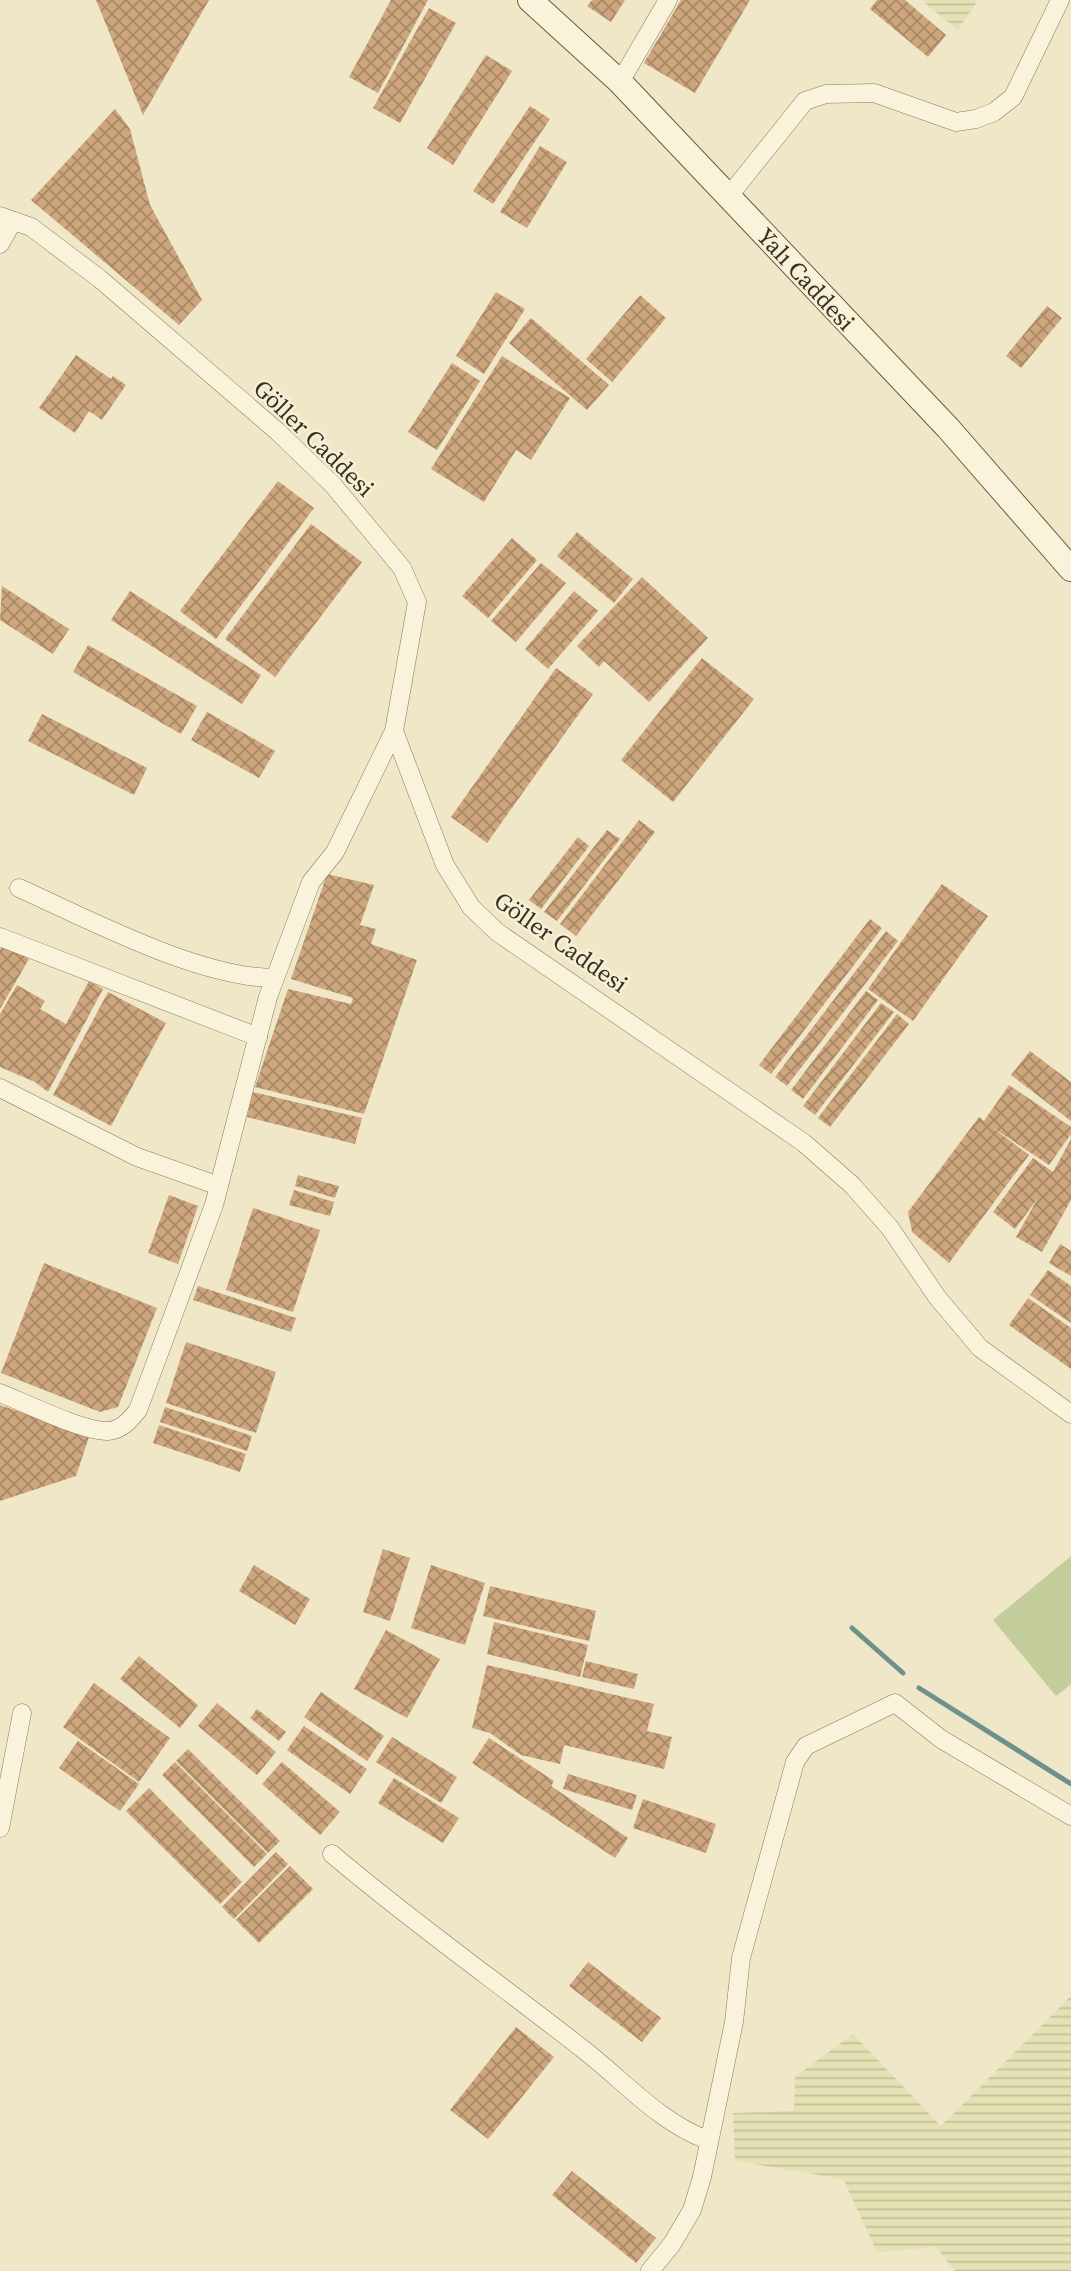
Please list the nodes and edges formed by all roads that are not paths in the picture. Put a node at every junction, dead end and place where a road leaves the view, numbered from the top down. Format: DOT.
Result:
graph roads {
  1 [pos="530,0"];
  2 [pos="668,0"];
  3 [pos="1060,0"];
  4 [pos="620,82"];
  5 [pos="728,197"];
  6 [pos="6,219"];
  7 [pos="0,244"];
  8 [pos="1071,569"];
  9 [pos="394,730"];
  10 [pos="19,888"];
  11 [pos="0,937"];
  12 [pos="275,978"];
  13 [pos="258,1037"];
  14 [pos="0,1088"];
  15 [pos="219,1186"];
  16 [pos="0,1393"];
  17 [pos="1071,1415"];
  18 [pos="22,1713"];
  19 [pos="1071,1816"];
  20 [pos="0,1828"];
  21 [pos="332,1854"];
  22 [pos="707,2140"];
  23 [pos="650,2271"];
  1 -- 4 [label="street, Yalı Caddesi"];
  2 -- 4 [label="street"];
  3 -- 5 [label="street"];
  4 -- 5 [label="street, Yalı Caddesi"];
  5 -- 8 [label="street, Yalı Caddesi"];
  6 -- 7 [label="street"];
  6 -- 9 [label="street, Göller Caddesi"];
  9 -- 12 [label="street"];
  9 -- 17 [label="street, Göller Caddesi"];
  10 -- 12 [label="street"];
  11 -- 13 [label="street"];
  12 -- 13 [label="street"];
  13 -- 15 [label="street"];
  14 -- 15 [label="street"];
  15 -- 16 [label="street"];
  18 -- 20 [label="street"];
  19 -- 22 [label="street"];
  21 -- 22 [label="street"];
  22 -- 23 [label="street"];
}
